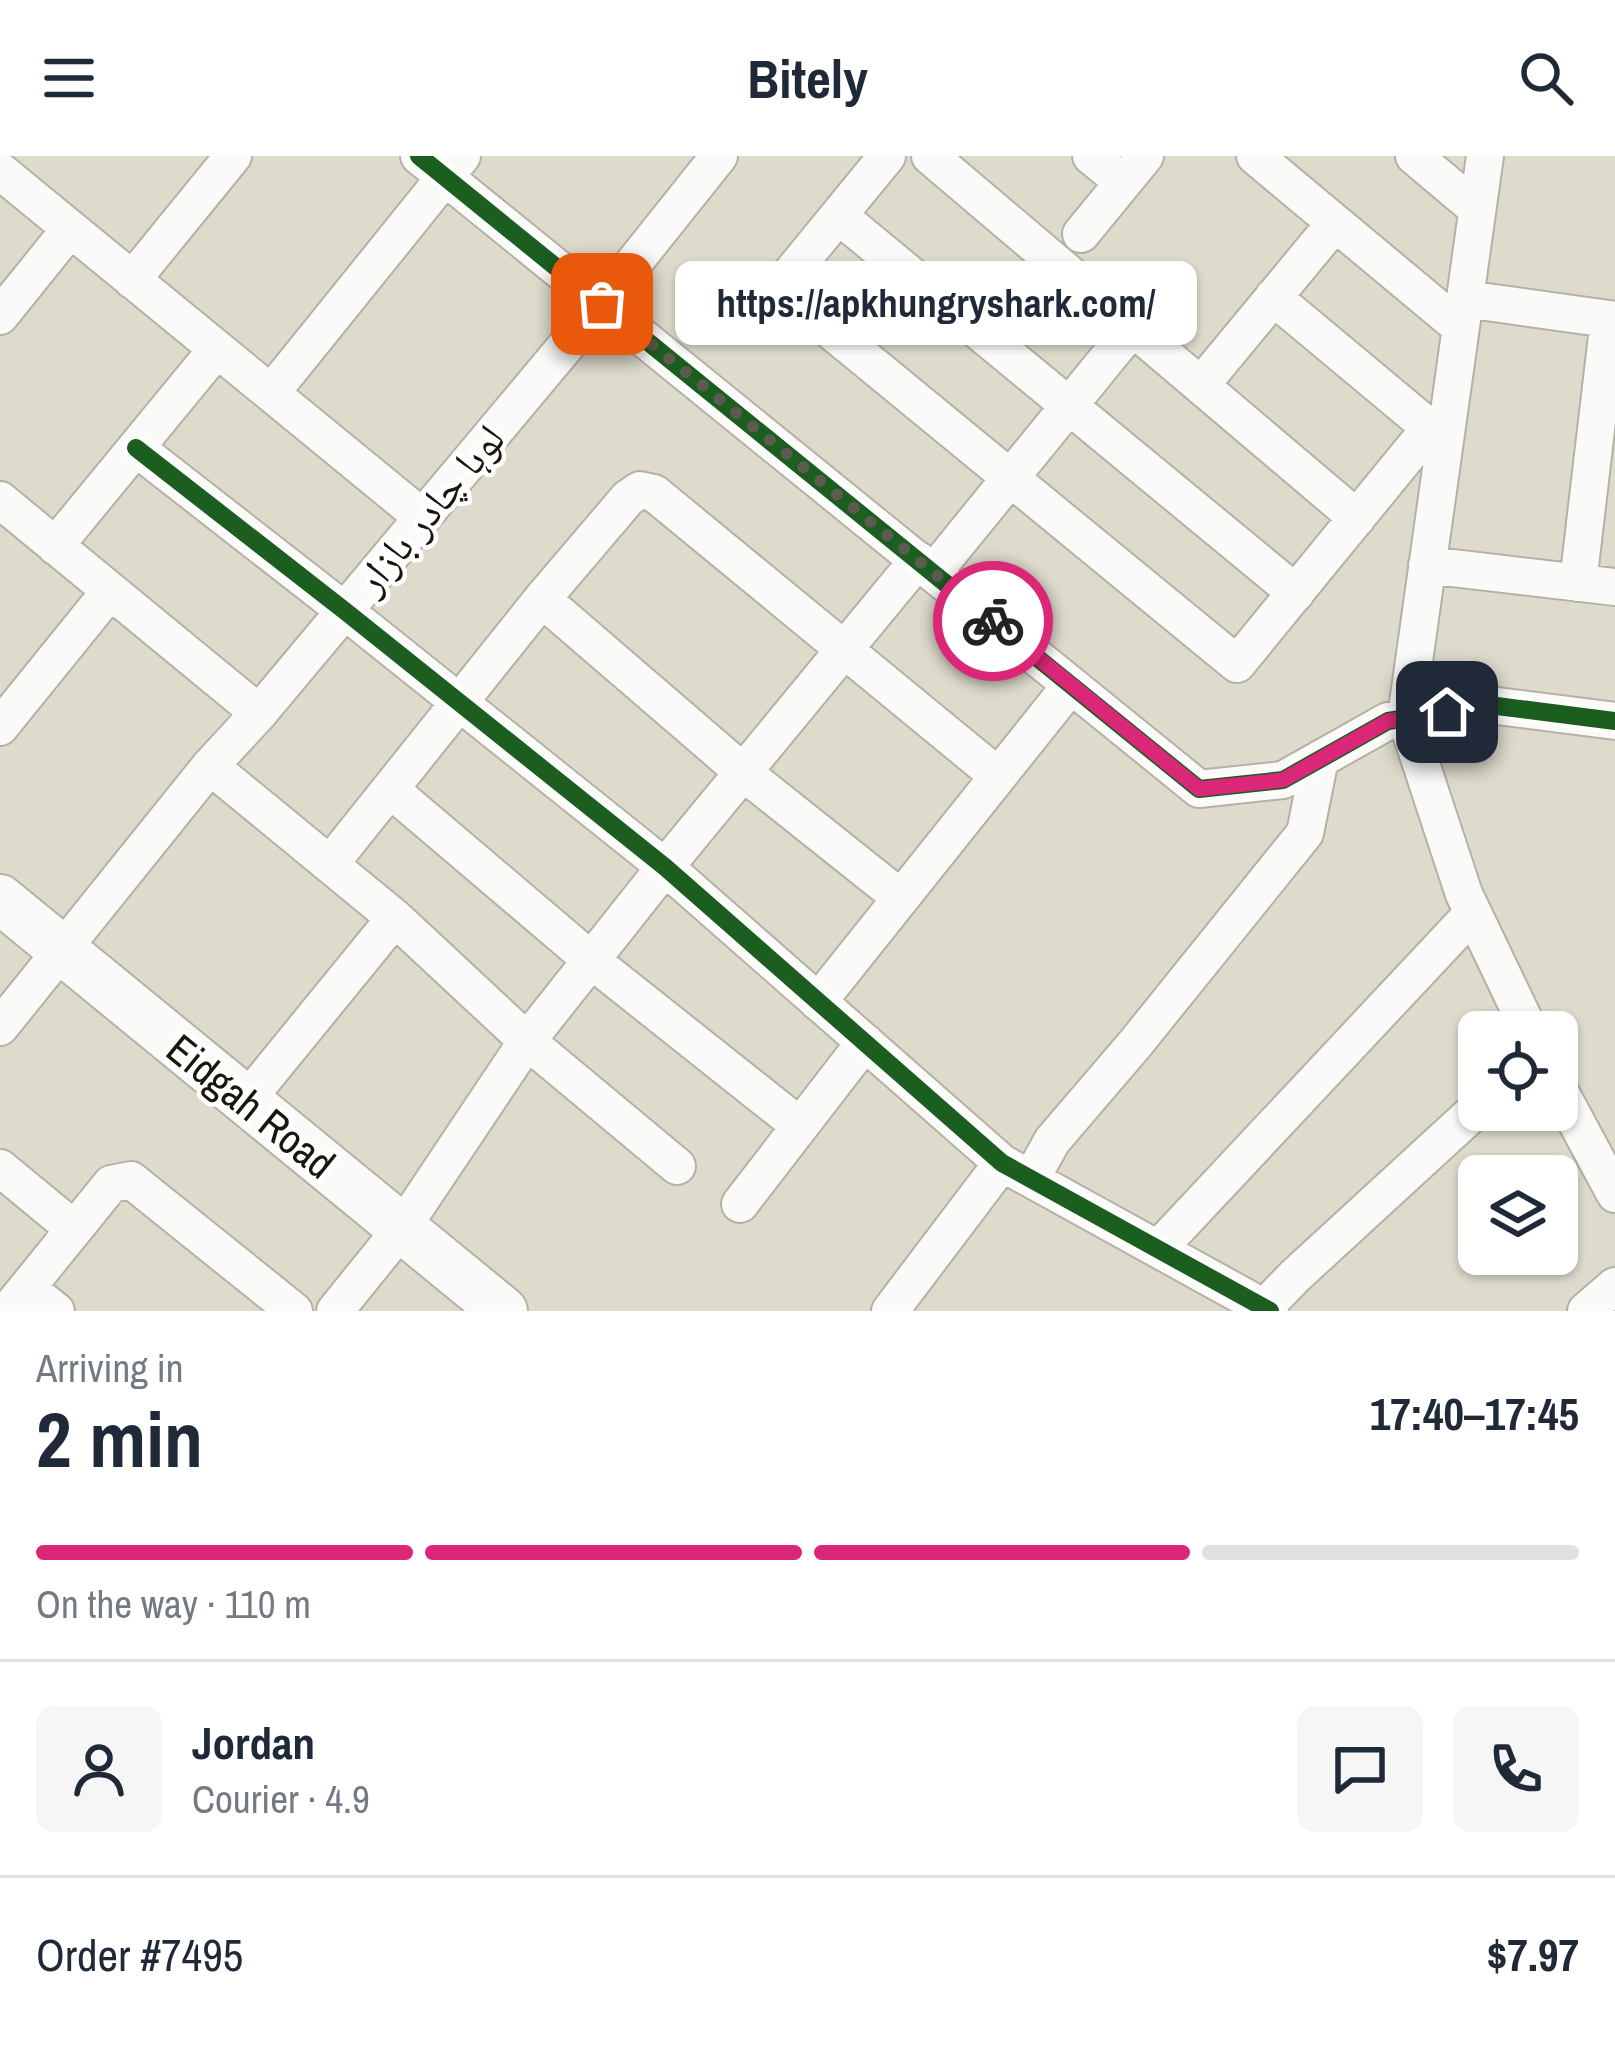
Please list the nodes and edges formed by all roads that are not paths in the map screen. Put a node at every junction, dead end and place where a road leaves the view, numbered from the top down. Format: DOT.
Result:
graph roads {
  1 [pos="233,156"];
  2 [pos="719,156"];
  3 [pos="887,156"];
  4 [pos="930,156"];
  5 [pos="1091,156"];
  6 [pos="1414,156"];
  7 [pos="1485,156"];
  8 [pos="1261,158"];
  9 [pos="442,163"];
  10 [pos="14,169"];
  11 [pos="1134,169"];
  12 [pos="1477,209"];
  13 [pos="839,216"];
  14 [pos="1335,223"];
  15 [pos="70,229"];
  16 [pos="1081,234"];
  17 [pos="132,280"];
  18 [pos="1273,297"];
  19 [pos="602,304"];
  20 [pos="1462,313"];
  21 [pos="0,316"];
  22 [pos="1612,320"];
  23 [pos="1132,328"];
  24 [pos="217,349"];
  25 [pos="1201,386"];
  26 [pos="271,393"];
  27 [pos="1069,406"];
  28 [pos="1438,427"];
  29 [pos="136,448"];
  30 [pos="1604,453"];
  31 [pos="1011,478"];
  32 [pos="0,500"];
  33 [pos="422,517"];
  34 [pos="1357,518"];
  35 [pos="55,546"];
  36 [pos="1427,565"];
  37 [pos="926,567"];
  38 [pos="1597,585"];
  39 [pos="110,591"];
  40 [pos="1296,593"];
  41 [pos="542,599"];
  42 [pos="344,610"];
  43 [pos="843,649"];
  44 [pos="1071,685"];
  45 [pos="460,703"];
  46 [pos="259,713"];
  47 [pos="1406,718"];
  48 [pos="1615,721"];
  49 [pos="0,728"];
  50 [pos="1320,759"];
  51 [pos="210,766"];
  52 [pos="744,773"];
  53 [pos="998,776"];
  54 [pos="391,790"];
  55 [pos="330,864"];
  56 [pos="665,867"];
  57 [pos="901,898"];
  58 [pos="0,899"];
  59 [pos="1473,913"];
  60 [pos="394,918"];
  61 [pos="62,950"];
  62 [pos="591,960"];
  63 [pos="818,1002"];
  64 [pos="1520,1011"];
  65 [pos="0,1027"];
  66 [pos="527,1041"];
  67 [pos="865,1042"];
  68 [pos="245,1102"];
  69 [pos="1578,1125"];
  70 [pos="800,1126"];
  71 [pos="1458,1126"];
  72 [pos="676,1166"];
  73 [pos="0,1168"];
  74 [pos="1017,1171"];
  75 [pos="1615,1194"];
  76 [pos="740,1204"];
  77 [pos="402,1228"];
  78 [pos="74,1229"];
  79 [pos="1158,1249"];
  80 [pos="1615,1286"];
  81 [pos="18,1299"];
  82 [pos="896,1309"];
  83 [pos="1268,1309"];
  84 [pos="56,1311"];
  85 [pos="293,1311"];
  86 [pos="335,1311"];
  87 [pos="503,1311"];
  88 [pos="1586,1311"];
  1 -- 17 [label="street"];
  2 -- 19 [label="street, لوہا چادر بازار"];
  3 -- 13 [label="street"];
  4 -- 23 [label="street"];
  5 -- 11 [label="street"];
  6 -- 12 [label="street"];
  7 -- 12 [label="street"];
  8 -- 14 [label="street"];
  9 -- 19 [label="street"];
  9 -- 26 [label="street"];
  10 -- 15 [label="street"];
  11 -- 16 [label="street"];
  12 -- 20 [label="street"];
  13 -- 27 [label="street"];
  13 -- 31 [label="street"];
  14 -- 18 [label="street"];
  14 -- 20 [label="street"];
  15 -- 17 [label="street"];
  15 -- 21 [label="street"];
  17 -- 24 [label="street"];
  18 -- 25 [label="street"];
  18 -- 28 [label="street"];
  19 -- 33 [label="street, لوہا چادر بازار"];
  19 -- 37 [label="street"];
  20 -- 22 [label="street"];
  20 -- 28 [label="street"];
  22 -- 30 [label="street"];
  23 -- 25 [label="street"];
  23 -- 27 [label="street"];
  24 -- 26 [label="street"];
  24 -- 29 [label="street"];
  25 -- 34 [label="street"];
  26 -- 33 [label="street"];
  27 -- 31 [label="street"];
  27 -- 40 [label="street"];
  28 -- 34 [label="street"];
  28 -- 36 [label="street"];
  29 -- 35 [label="street"];
  29 -- 42 [label="street"];
  30 -- 38 [label="street"];
  31 -- 37 [label="street"];
  31 -- 40 [label="street"];
  32 -- 35 [label="street"];
  33 -- 42 [label="street, لوہا چادر بازار"];
  34 -- 40 [label="street"];
  35 -- 39 [label="street"];
  36 -- 38 [label="street"];
  36 -- 47 [label="street"];
  37 -- 43 [label="street"];
  37 -- 44 [label="street"];
  39 -- 46 [label="street"];
  39 -- 49 [label="street"];
  41 -- 43 [label="street"];
  41 -- 45 [label="street"];
  41 -- 52 [label="street"];
  42 -- 45 [label="street"];
  42 -- 46 [label="street, لوہا چادر بازار"];
  43 -- 52 [label="street"];
  43 -- 53 [label="street"];
  44 -- 50 [label="street"];
  44 -- 53 [label="street"];
  45 -- 54 [label="street"];
  45 -- 56 [label="street"];
  46 -- 51 [label="street, لوہا چادر بازار"];
  47 -- 48 [label="street"];
  47 -- 50 [label="street"];
  47 -- 59 [label="street"];
  50 -- 74 [label="street"];
  51 -- 55 [label="street"];
  51 -- 61 [label="street, لوہا چادر بازار"];
  52 -- 56 [label="street"];
  52 -- 57 [label="street"];
  53 -- 57 [label="street"];
  54 -- 55 [label="street"];
  54 -- 62 [label="street"];
  55 -- 60 [label="street"];
  56 -- 62 [label="street"];
  56 -- 63 [label="street"];
  57 -- 63 [label="street"];
  58 -- 61 [label="main road, Eidgah Road"];
  59 -- 64 [label="street"];
  59 -- 79 [label="street"];
  60 -- 66 [label="street"];
  60 -- 68 [label="street"];
  61 -- 65 [label="street, لوہا چادر بازار"];
  61 -- 68 [label="main road, Eidgah Road"];
  62 -- 66 [label="street"];
  62 -- 70 [label="street"];
  63 -- 67 [label="street"];
  66 -- 72 [label="street"];
  66 -- 77 [label="street"];
  67 -- 70 [label="street"];
  67 -- 74 [label="street"];
  68 -- 77 [label="main road, Eidgah Road"];
  69 -- 75 [label="street"];
  70 -- 76 [label="street"];
  71 -- 83 [label="street"];
  73 -- 78 [label="street"];
  74 -- 79 [label="street"];
  74 -- 82 [label="street"];
  77 -- 86 [label="street"];
  77 -- 87 [label="main road, Eidgah Road"];
  78 -- 81 [label="street"];
  78 -- 85 [label="street"];
  79 -- 83 [label="street"];
  80 -- 88 [label="street"];
  81 -- 84 [label="street"];
}
